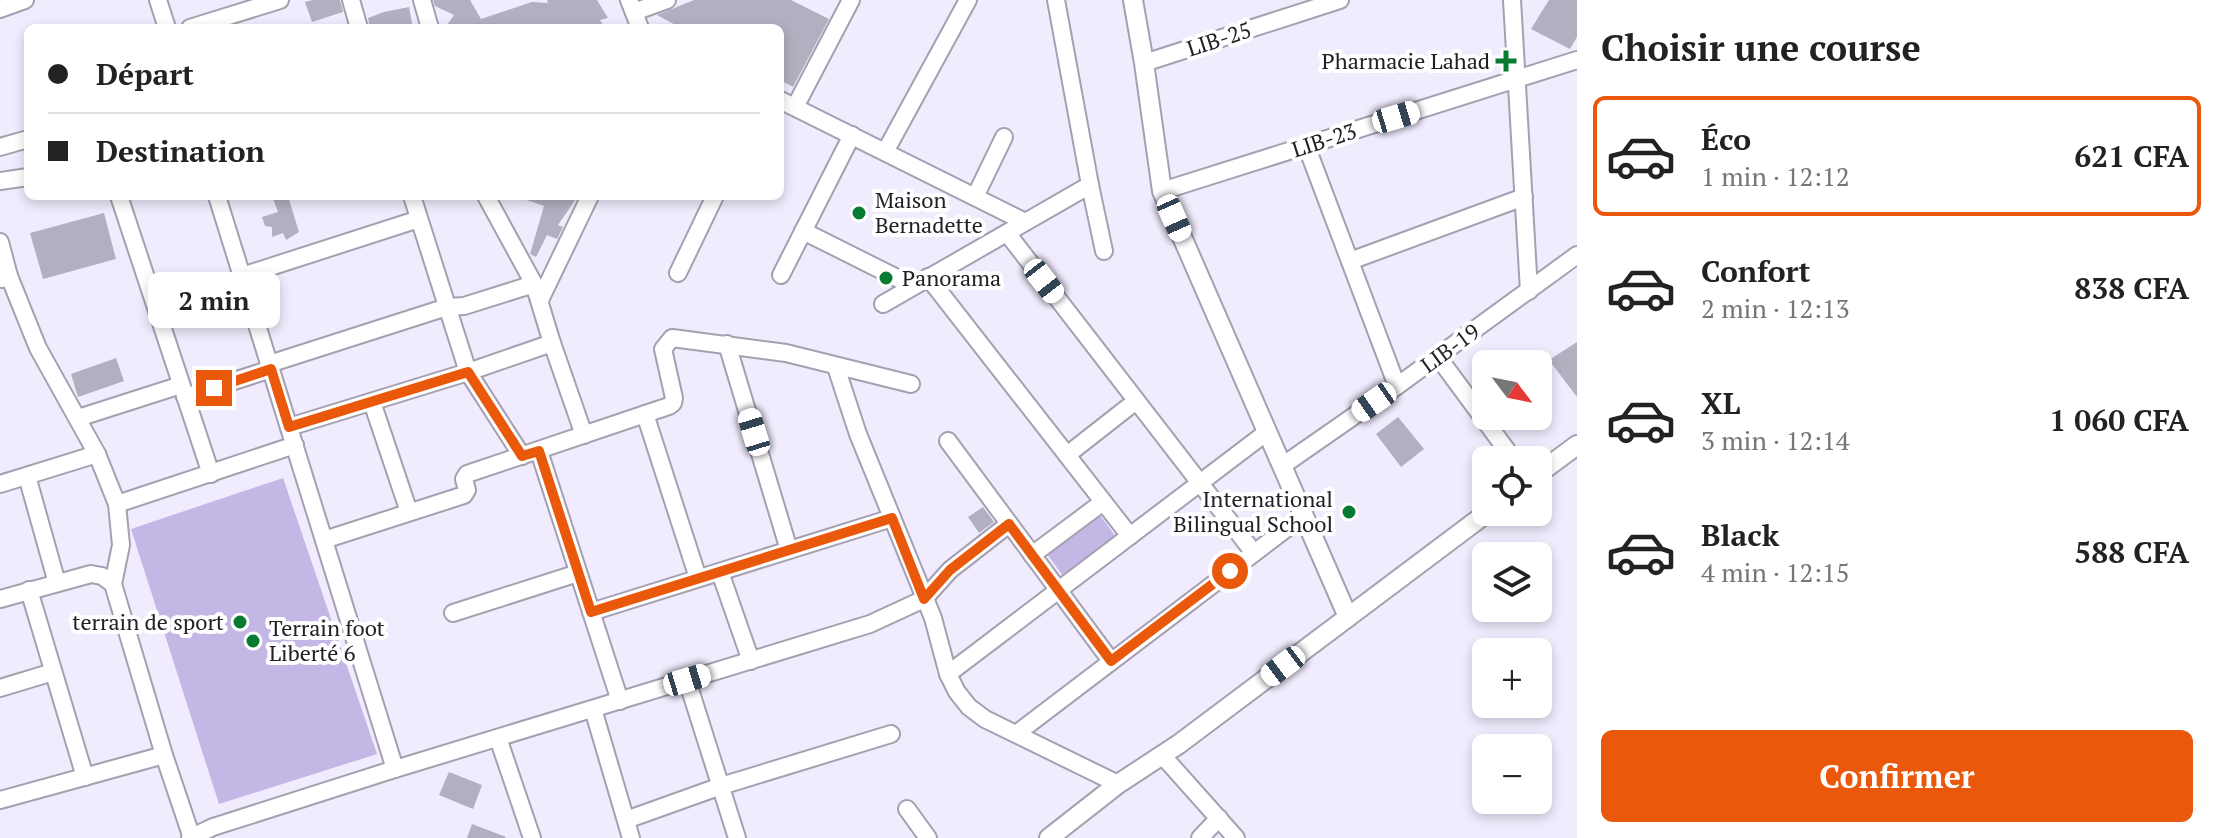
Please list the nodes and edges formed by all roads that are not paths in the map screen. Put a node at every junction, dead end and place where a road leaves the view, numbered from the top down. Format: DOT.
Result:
graph roads {
  1 [pos="25,0"];
  2 [pos="158,0"];
  3 [pos="280,0"];
  4 [pos="351,0"];
  5 [pos="422,0"];
  6 [pos="667,0"];
  7 [pos="851,0"];
  8 [pos="968,0"];
  9 [pos="1056,0"];
  10 [pos="1133,0"];
  11 [pos="1340,0"];
  12 [pos="1512,0"];
  13 [pos="0,9"];
  14 [pos="634,13"];
  15 [pos="166,24"];
  16 [pos="203,24"];
  17 [pos="358,24"];
  18 [pos="429,24"];
  19 [pos="1577,60"];
  20 [pos="1144,63"];
  21 [pos="1517,79"];
  22 [pos="788,103"];
  23 [pos="852,135"];
  24 [pos="1004,137"];
  25 [pos="24,140"];
  26 [pos="1306,145"];
  27 [pos="0,147"];
  28 [pos="885,152"];
  29 [pos="24,178"];
  30 [pos="0,181"];
  31 [pos="1090,185"];
  32 [pos="1162,191"];
  33 [pos="975,197"];
  34 [pos="1524,197"];
  35 [pos="120,200"];
  36 [pos="218,200"];
  37 [pos="413,200"];
  38 [pos="488,200"];
  39 [pos="588,200"];
  40 [pos="713,200"];
  41 [pos="419,219"];
  42 [pos="1025,222"];
  43 [pos="803,231"];
  44 [pos="1007,233"];
  45 [pos="0,242"];
  46 [pos="1104,251"];
  47 [pos="1577,255"];
  48 [pos="1350,261"];
  49 [pos="678,273"];
  50 [pos="781,275"];
  51 [pos="242,276"];
  52 [pos="5,278"];
  53 [pos="920,281"];
  54 [pos="1529,291"];
  55 [pos="537,292"];
  56 [pos="883,304"];
  57 [pos="447,307"];
  58 [pos="552,343"];
  59 [pos="727,344"];
  60 [pos="1438,357"];
  61 [pos="270,366"];
  62 [pos="836,367"];
  63 [pos="468,372"];
  64 [pos="911,384"];
  65 [pos="1397,386"];
  66 [pos="183,391"];
  67 [pos="1136,401"];
  68 [pos="372,402"];
  69 [pos="645,414"];
  70 [pos="78,418"];
  71 [pos="289,427"];
  72 [pos="1267,432"];
  73 [pos="584,435"];
  74 [pos="948,441"];
  75 [pos="295,445"];
  76 [pos="1577,445"];
  77 [pos="1504,446"];
  78 [pos="539,451"];
  79 [pos="97,454"];
  80 [pos="1067,455"];
  81 [pos="522,456"];
  82 [pos="1552,464"];
  83 [pos="1282,466"];
  84 [pos="211,474"];
  85 [pos="27,476"];
  86 [pos="1200,483"];
  87 [pos="0,484"];
  88 [pos="1103,502"];
  89 [pos="117,504"];
  90 [pos="409,512"];
  91 [pos="1303,516"];
  92 [pos="892,518"];
  93 [pos="1009,524"];
  94 [pos="1472,524"];
  95 [pos="1130,536"];
  96 [pos="324,540"];
  97 [pos="789,550"];
  98 [pos="1254,553"];
  99 [pos="1032,555"];
  100 [pos="720,572"];
  101 [pos="578,573"];
  102 [pos="698,578"];
  103 [pos="57,583"];
  104 [pos="113,584"];
  105 [pos="29,590"];
  106 [pos="1059,591"];
  107 [pos="0,599"];
  108 [pos="924,599"];
  109 [pos="591,612"];
  110 [pos="453,613"];
  111 [pos="1348,617"];
  112 [pos="751,661"];
  113 [pos="1111,661"];
  114 [pos="53,672"];
  115 [pos="948,674"];
  116 [pos="687,680"];
  117 [pos="0,688"];
  118 [pos="620,701"];
  119 [pos="593,709"];
  120 [pos="891,734"];
  121 [pos="1016,734"];
  122 [pos="498,738"];
  123 [pos="164,755"];
  124 [pos="1162,755"];
  125 [pos="395,769"];
  126 [pos="85,777"];
  127 [pos="1118,784"];
  128 [pos="721,786"];
  129 [pos="0,800"];
  130 [pos="907,809"];
  131 [pos="1219,818"];
  132 [pos="626,820"];
  133 [pos="191,838"];
  134 [pos="532,838"];
  135 [pos="631,838"];
  136 [pos="737,838"];
  137 [pos="928,838"];
  138 [pos="1049,838"];
  139 [pos="1200,838"];
  140 [pos="1236,838"];
  1 -- 13 [label="street"];
  2 -- 15 [label="street"];
  3 -- 16 [label="street"];
  4 -- 17 [label="street"];
  5 -- 18 [label="street"];
  6 -- 14 [label="street"];
  7 -- 22 [label="street"];
  8 -- 28 [label="street"];
  9 -- 31 [label="street"];
  10 -- 20 [label="street"];
  11 -- 20 [label="street, LIB-25"];
  12 -- 21 [label="street"];
  19 -- 21 [label="street, LIB-23"];
  20 -- 32 [label="street"];
  21 -- 26 [label="street, LIB-23"];
  21 -- 34 [label="street"];
  22 -- 23 [label="street"];
  23 -- 28 [label="street"];
  23 -- 43 [label="street"];
  24 -- 33 [label="street"];
  25 -- 27 [label="street"];
  26 -- 32 [label="street, LIB-23"];
  26 -- 48 [label="street"];
  28 -- 33 [label="street"];
  29 -- 30 [label="street"];
  31 -- 42 [label="street"];
  31 -- 46 [label="street"];
  32 -- 72 [label="street"];
  33 -- 42 [label="street"];
  34 -- 48 [label="street"];
  34 -- 54 [label="street"];
  35 -- 66 [label="street"];
  36 -- 51 [label="street"];
  37 -- 41 [label="street"];
  38 -- 55 [label="street"];
  39 -- 55 [label="street"];
  40 -- 49 [label="street"];
  41 -- 51 [label="street"];
  41 -- 57 [label="street"];
  42 -- 44 [label="street"];
  43 -- 50 [label="street"];
  43 -- 53 [label="street"];
  44 -- 53 [label="street"];
  44 -- 67 [label="street"];
  45 -- 52 [label="street"];
  47 -- 54 [label="street, LIB-19"];
  48 -- 65 [label="street"];
  51 -- 61 [label="street"];
  52 -- 70 [label="street"];
  53 -- 56 [label="street"];
  53 -- 80 [label="street"];
  54 -- 60 [label="street, LIB-19"];
  55 -- 57 [label="street"];
  55 -- 58 [label="street"];
  57 -- 61 [label="street"];
  57 -- 63 [label="street"];
  58 -- 63 [label="street"];
  58 -- 73 [label="street"];
  59 -- 62 [label="street"];
  59 -- 69 [label="street"];
  59 -- 97 [label="street"];
  60 -- 65 [label="street, LIB-19"];
  60 -- 77 [label="street"];
  61 -- 66 [label="street"];
  61 -- 71 [label="street"];
  62 -- 64 [label="street"];
  62 -- 92 [label="street"];
  63 -- 68 [label="street"];
  63 -- 81 [label="street"];
  65 -- 83 [label="street, LIB-19"];
  66 -- 70 [label="street"];
  66 -- 84 [label="street"];
  67 -- 80 [label="street"];
  67 -- 86 [label="street"];
  68 -- 71 [label="street"];
  68 -- 90 [label="street"];
  69 -- 73 [label="street"];
  69 -- 102 [label="street"];
  70 -- 79 [label="street"];
  71 -- 75 [label="street"];
  72 -- 83 [label="street"];
  72 -- 86 [label="street"];
  73 -- 78 [label="street"];
  74 -- 93 [label="street"];
  75 -- 84 [label="street"];
  75 -- 96 [label="street"];
  76 -- 82 [label="street"];
  78 -- 81 [label="street"];
  78 -- 101 [label="street"];
  79 -- 85 [label="street"];
  79 -- 89 [label="street"];
  80 -- 88 [label="street"];
  81 -- 90 [label="street"];
  83 -- 91 [label="street"];
  84 -- 89 [label="street"];
  85 -- 87 [label="street"];
  85 -- 103 [label="street"];
  86 -- 95 [label="street"];
  86 -- 98 [label="street"];
  88 -- 95 [label="street"];
  88 -- 99 [label="street"];
  89 -- 104 [label="street"];
  90 -- 96 [label="street"];
  91 -- 98 [label="street"];
  91 -- 111 [label="street"];
  92 -- 97 [label="street"];
  92 -- 108 [label="street"];
  93 -- 99 [label="street"];
  93 -- 108 [label="street"];
  94 -- 111 [label="street"];
  95 -- 106 [label="street"];
  96 -- 125 [label="street"];
  97 -- 100 [label="street"];
  98 -- 113 [label="street"];
  99 -- 106 [label="street"];
  100 -- 102 [label="street"];
  100 -- 112 [label="street"];
  101 -- 109 [label="street"];
  101 -- 110 [label="street"];
  102 -- 109 [label="street"];
  103 -- 104 [label="street"];
  103 -- 105 [label="street"];
  104 -- 123 [label="street"];
  105 -- 107 [label="street"];
  105 -- 114 [label="street"];
  106 -- 113 [label="street"];
  106 -- 115 [label="street"];
  108 -- 112 [label="street"];
  108 -- 115 [label="street"];
  109 -- 118 [label="street"];
  111 -- 124 [label="street"];
  112 -- 116 [label="street"];
  113 -- 121 [label="street"];
  114 -- 117 [label="street"];
  114 -- 126 [label="street"];
  115 -- 121 [label="street"];
  116 -- 118 [label="street"];
  116 -- 128 [label="street"];
  118 -- 119 [label="street"];
  119 -- 122 [label="street"];
  119 -- 132 [label="street"];
  120 -- 128 [label="street"];
  121 -- 127 [label="street"];
  122 -- 125 [label="street"];
  122 -- 134 [label="street"];
  123 -- 126 [label="street"];
  123 -- 133 [label="street"];
  124 -- 127 [label="street"];
  124 -- 131 [label="street"];
  125 -- 133 [label="street"];
  126 -- 129 [label="street"];
  127 -- 138 [label="street"];
  128 -- 132 [label="street"];
  128 -- 136 [label="street"];
  130 -- 137 [label="street"];
  131 -- 139 [label="street"];
  131 -- 140 [label="street"];
  132 -- 135 [label="street"];
}
